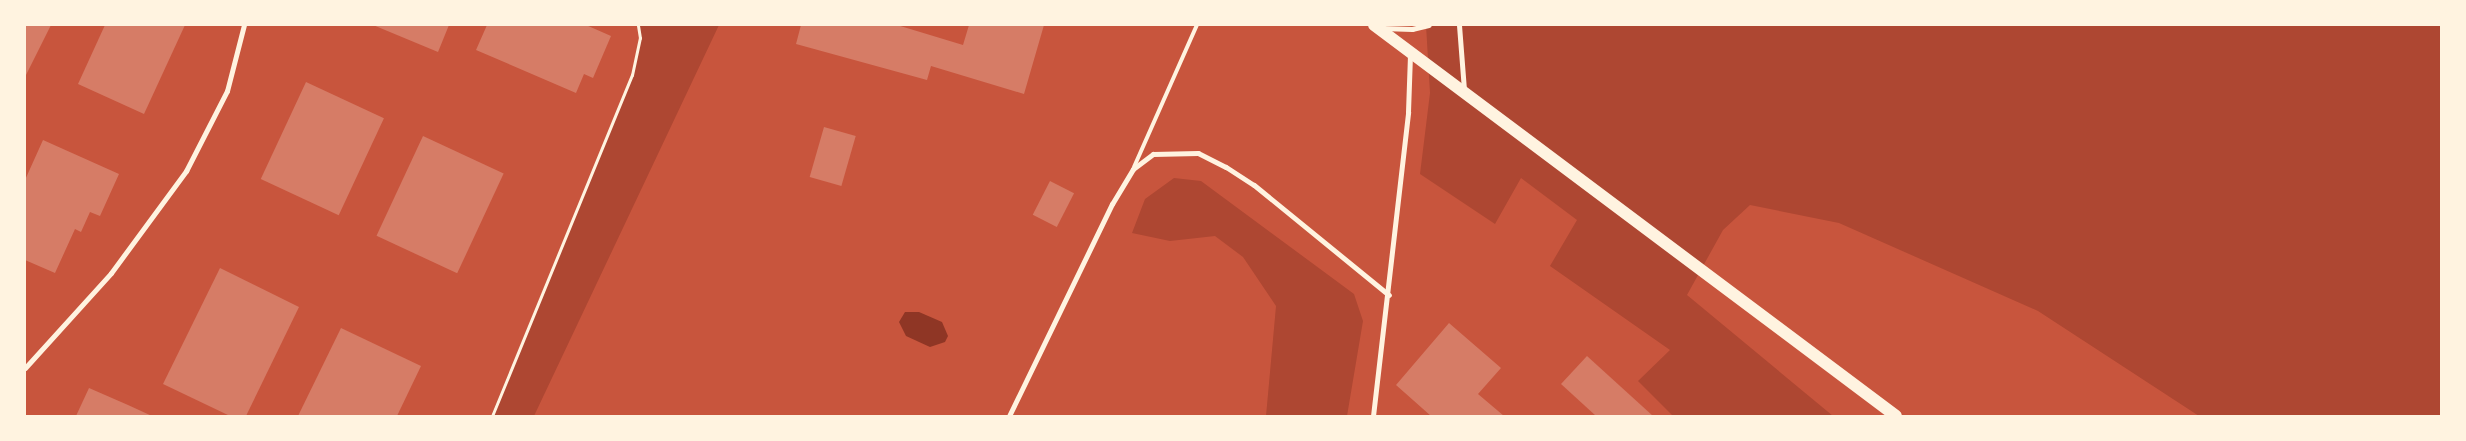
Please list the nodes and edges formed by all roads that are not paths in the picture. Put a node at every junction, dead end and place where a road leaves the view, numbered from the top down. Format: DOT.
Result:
graph roads {
  1 [pos="244,25"];
  2 [pos="1197,25"];
  3 [pos="1429,25"];
  4 [pos="1459,25"];
  5 [pos="1376,26"];
  6 [pos="1410,53"];
  7 [pos="1465,93"];
  8 [pos="1133,169"];
  9 [pos="1388,295"];
  10 [pos="25,368"];
  11 [pos="1008,416"];
  12 [pos="1373,416"];
  13 [pos="1896,416"];
  1 -- 10 [label="street"];
  2 -- 8 [label="lane"];
  3 -- 5 [label="street"];
  4 -- 7 [label="street"];
  5 -- 6 [label="main road"];
  6 -- 7 [label="main road"];
  6 -- 9 [label="street"];
  7 -- 13 [label="main road"];
  8 -- 9 [label="street"];
  8 -- 11 [label="street"];
  9 -- 12 [label="street"];
}
